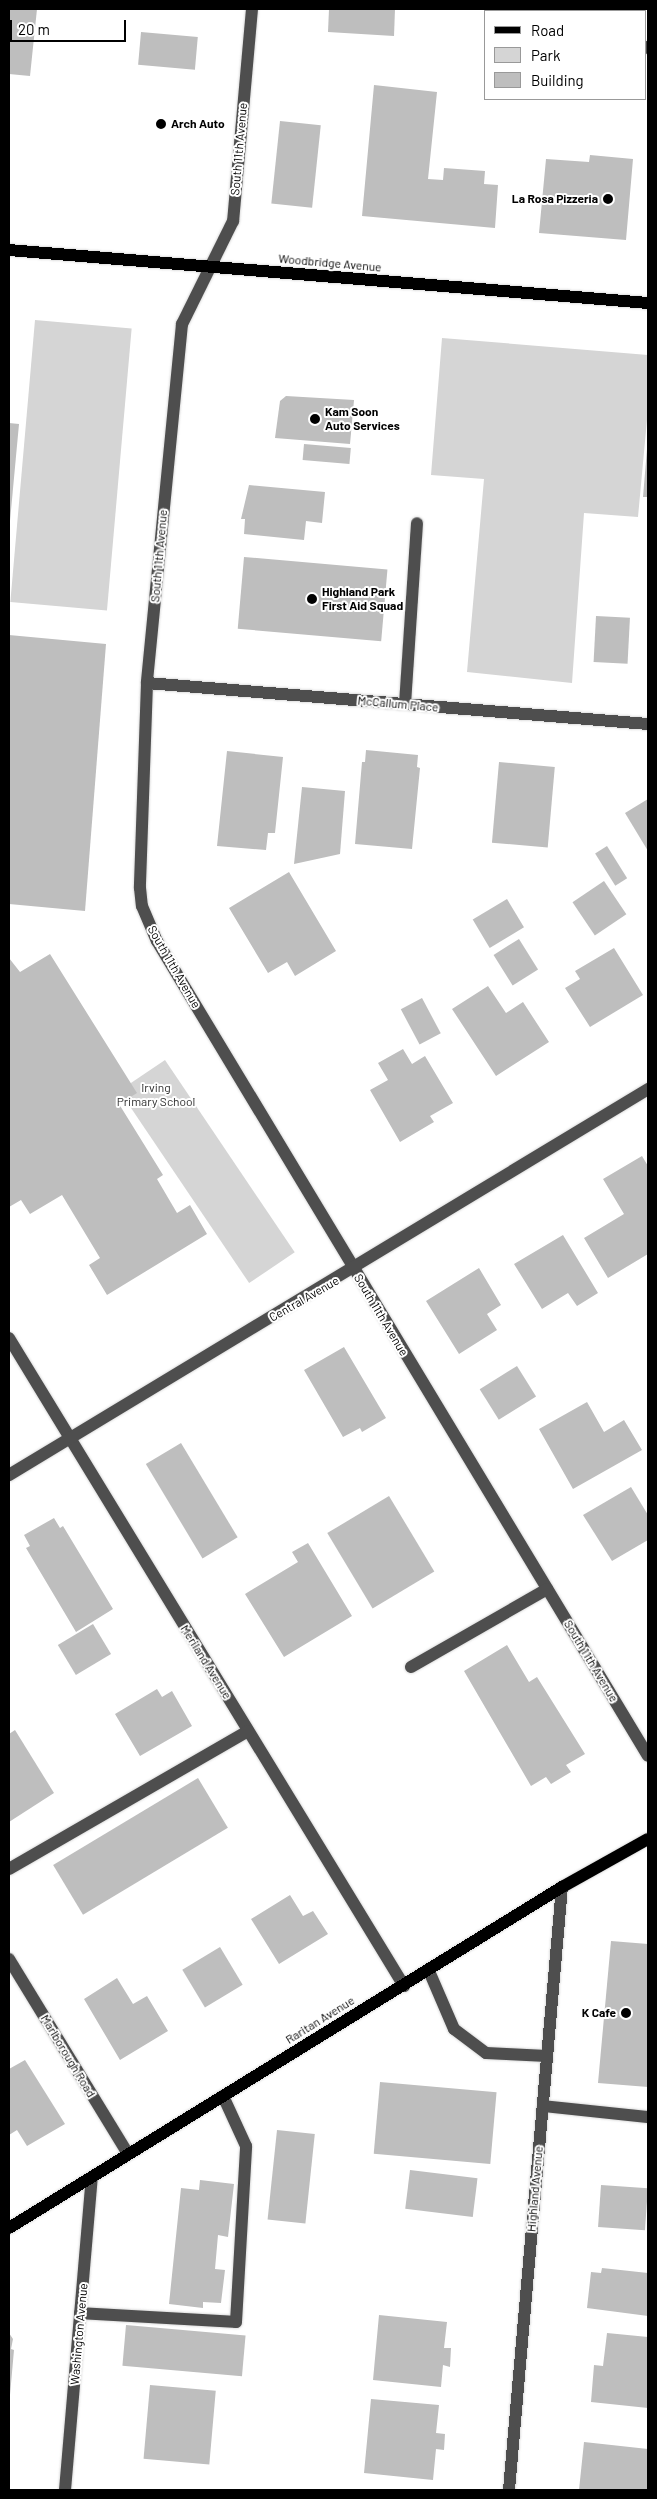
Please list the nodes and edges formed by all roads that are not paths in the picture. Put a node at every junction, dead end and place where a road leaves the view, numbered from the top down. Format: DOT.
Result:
graph roads {
  1 [pos="252,9"];
  2 [pos="9,250"];
  3 [pos="210,267"];
  4 [pos="648,303"];
  5 [pos="417,524"];
  6 [pos="147,683"];
  7 [pos="405,704"];
  8 [pos="648,724"];
  9 [pos="648,1089"];
  10 [pos="353,1270"];
  11 [pos="9,1338"];
  12 [pos="68,1438"];
  13 [pos="9,1475"];
  14 [pos="547,1589"];
  15 [pos="411,1666"];
  16 [pos="248,1731"];
  17 [pos="648,1756"];
  18 [pos="648,1838"];
  19 [pos="9,1869"];
  20 [pos="562,1888"];
  21 [pos="9,1959"];
  22 [pos="430,1971"];
  23 [pos="404,1986"];
  24 [pos="547,2056"];
  25 [pos="223,2096"];
  26 [pos="543,2106"];
  27 [pos="648,2117"];
  28 [pos="128,2154"];
  29 [pos="92,2178"];
  30 [pos="9,2228"];
  31 [pos="80,2313"];
  32 [pos="65,2490"];
  33 [pos="509,2490"];
  1 -- 3 [label="street, South 11th Avenue"];
  2 -- 3 [label="main road, Woodbridge Avenue"];
  3 -- 4 [label="main road, Woodbridge Avenue"];
  3 -- 6 [label="street, South 11th Avenue"];
  5 -- 7 [label="street"];
  6 -- 7 [label="street, McCallum Place"];
  6 -- 10 [label="street, South 11th Avenue"];
  7 -- 8 [label="street, McCallum Place"];
  9 -- 10 [label="street, Central Avenue"];
  10 -- 12 [label="street, Central Avenue"];
  10 -- 14 [label="street, South 11th Avenue"];
  11 -- 12 [label="street, Meriland Avenue"];
  12 -- 13 [label="street, Central Avenue"];
  12 -- 16 [label="street, Meriland Avenue"];
  14 -- 15 [label="street"];
  14 -- 17 [label="street, South 11th Avenue"];
  16 -- 19 [label="street"];
  16 -- 23 [label="street, Meriland Avenue"];
  18 -- 20 [label="main road, Raritan Avenue"];
  20 -- 22 [label="main road, Raritan Avenue"];
  20 -- 24 [label="street, Highland Avenue"];
  21 -- 28 [label="street, Marlborough Road"];
  22 -- 23 [label="main road, Raritan Avenue"];
  22 -- 24 [label="street"];
  23 -- 25 [label="main road, Raritan Avenue"];
  24 -- 26 [label="street, Highland Avenue"];
  25 -- 28 [label="main road, Raritan Avenue"];
  25 -- 31 [label="street"];
  26 -- 27 [label="street"];
  26 -- 33 [label="street, Highland Avenue"];
  28 -- 29 [label="main road, Raritan Avenue"];
  29 -- 30 [label="main road, Raritan Avenue"];
  29 -- 31 [label="street, Washington Avenue"];
  31 -- 32 [label="street, Washington Avenue"];
}
